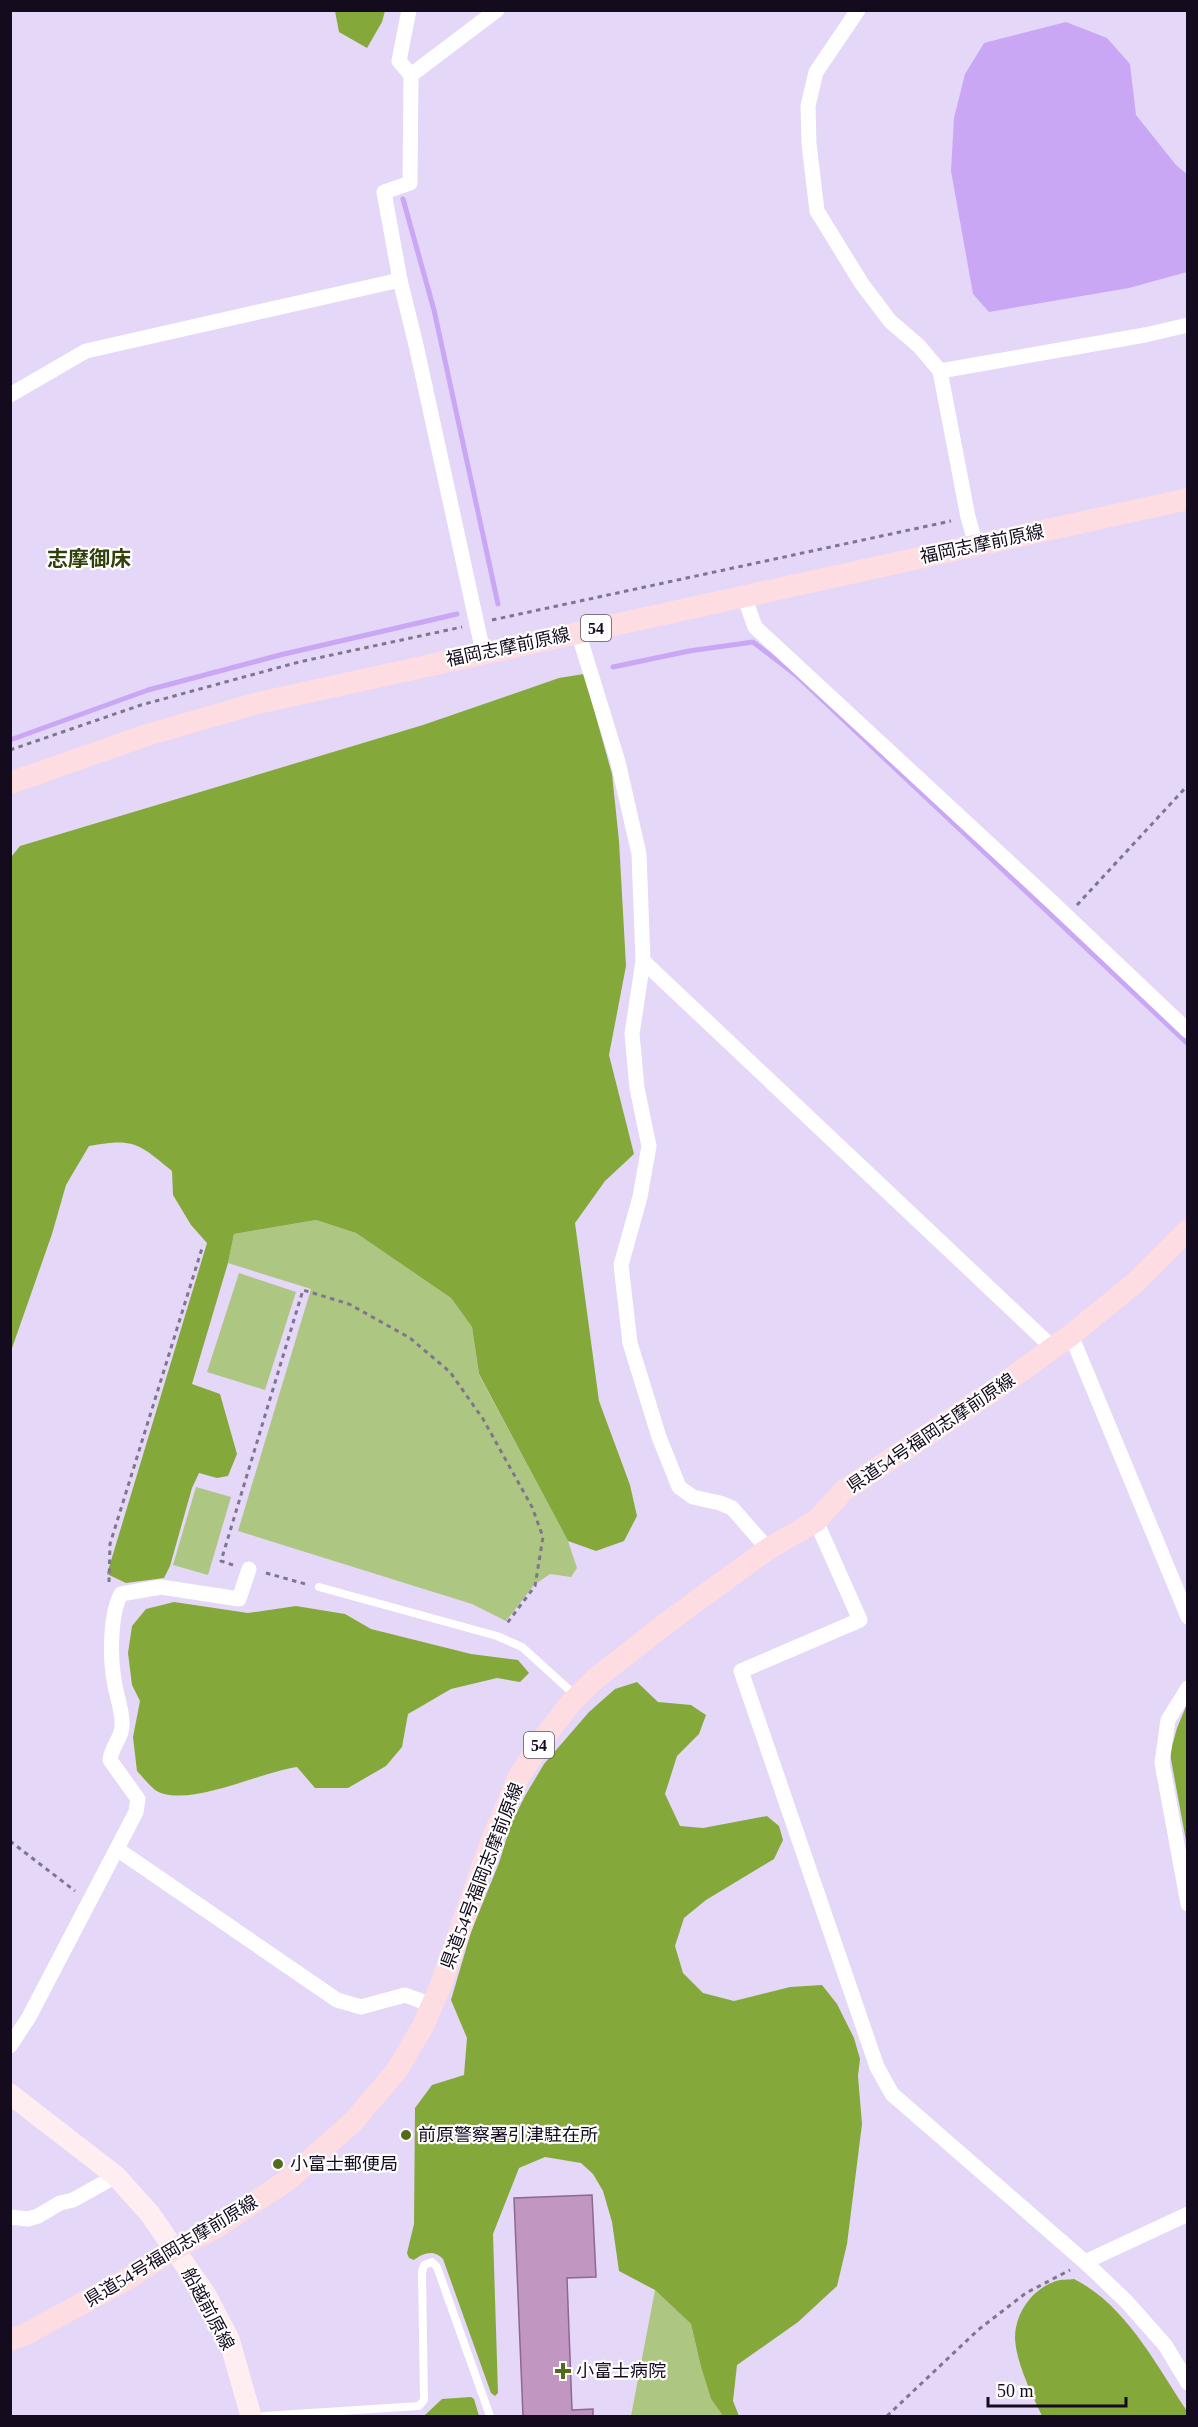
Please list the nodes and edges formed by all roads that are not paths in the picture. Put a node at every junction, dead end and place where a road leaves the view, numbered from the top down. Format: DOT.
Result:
graph roads {
  1 [pos="409,10"];
  2 [pos="497,10"];
  3 [pos="858,10"];
  4 [pos="411,75"];
  5 [pos="400,280"];
  6 [pos="1188,325"];
  7 [pos="940,371"];
  8 [pos="10,395"];
  9 [pos="1188,499"];
  10 [pos="976,545"];
  11 [pos="744,596"];
  12 [pos="578,632"];
  13 [pos="483,652"];
  14 [pos="10,783"];
  15 [pos="643,961"];
  16 [pos="1188,1031"];
  17 [pos="1188,1230"];
  18 [pos="1062,1341"];
  19 [pos="816,1521"];
  20 [pos="768,1550"];
  21 [pos="249,1569"];
  22 [pos="319,1587"];
  23 [pos="1188,1617"];
  24 [pos="1188,1688"];
  25 [pos="577,1697"];
  26 [pos="117,1849"];
  27 [pos="1188,1904"];
  28 [pos="432,2005"];
  29 [pos="10,2046"];
  30 [pos="10,2094"];
  31 [pos="116,2176"];
  32 [pos="1188,2214"];
  33 [pos="10,2217"];
  34 [pos="174,2248"];
  35 [pos="1085,2262"];
  36 [pos="10,2340"];
  37 [pos="1188,2383"];
  38 [pos="251,2416"];
  39 [pos="264,2416"];
  40 [pos="490,2416"];
  1 -- 4 [label="street"];
  2 -- 4 [label="street"];
  3 -- 7 [label="street"];
  4 -- 5 [label="street"];
  5 -- 8 [label="street"];
  5 -- 13 [label="street"];
  6 -- 7 [label="street"];
  7 -- 10 [label="street"];
  9 -- 10 [label="main road, 福岡志摩前原線 / 54"];
  10 -- 11 [label="main road, 福岡志摩前原線 / 54"];
  11 -- 12 [label="main road, 福岡志摩前原線 / 54"];
  11 -- 16 [label="street"];
  12 -- 13 [label="main road, 福岡志摩前原線 / 54"];
  12 -- 15 [label="street"];
  13 -- 14 [label="main road, 福岡志摩前原線 / 54"];
  15 -- 18 [label="street"];
  15 -- 20 [label="street"];
  17 -- 18 [label="main road, 県道54号福岡志摩前原線 / 54"];
  18 -- 19 [label="main road, 県道54号福岡志摩前原線 / 54"];
  18 -- 23 [label="street"];
  19 -- 20 [label="main road, 県道54号福岡志摩前原線 / 54"];
  19 -- 35 [label="street"];
  20 -- 25 [label="main road, 県道54号福岡志摩前原線 / 54"];
  21 -- 26 [label="street"];
  22 -- 25 [label="lane"];
  24 -- 27 [label="street"];
  25 -- 28 [label="main road, 県道54号福岡志摩前原線 / 54"];
  26 -- 28 [label="street"];
  26 -- 29 [label="street"];
  28 -- 34 [label="main road, 県道54号福岡志摩前原線 / 54"];
  30 -- 31 [label="main road, 船越前原線"];
  31 -- 33 [label="street"];
  31 -- 34 [label="main road, 船越前原線"];
  32 -- 35 [label="street"];
  34 -- 36 [label="main road, 県道54号福岡志摩前原線 / 54"];
  34 -- 38 [label="main road, 船越前原線"];
  35 -- 37 [label="street"];
  39 -- 40 [label="lane"];
}
